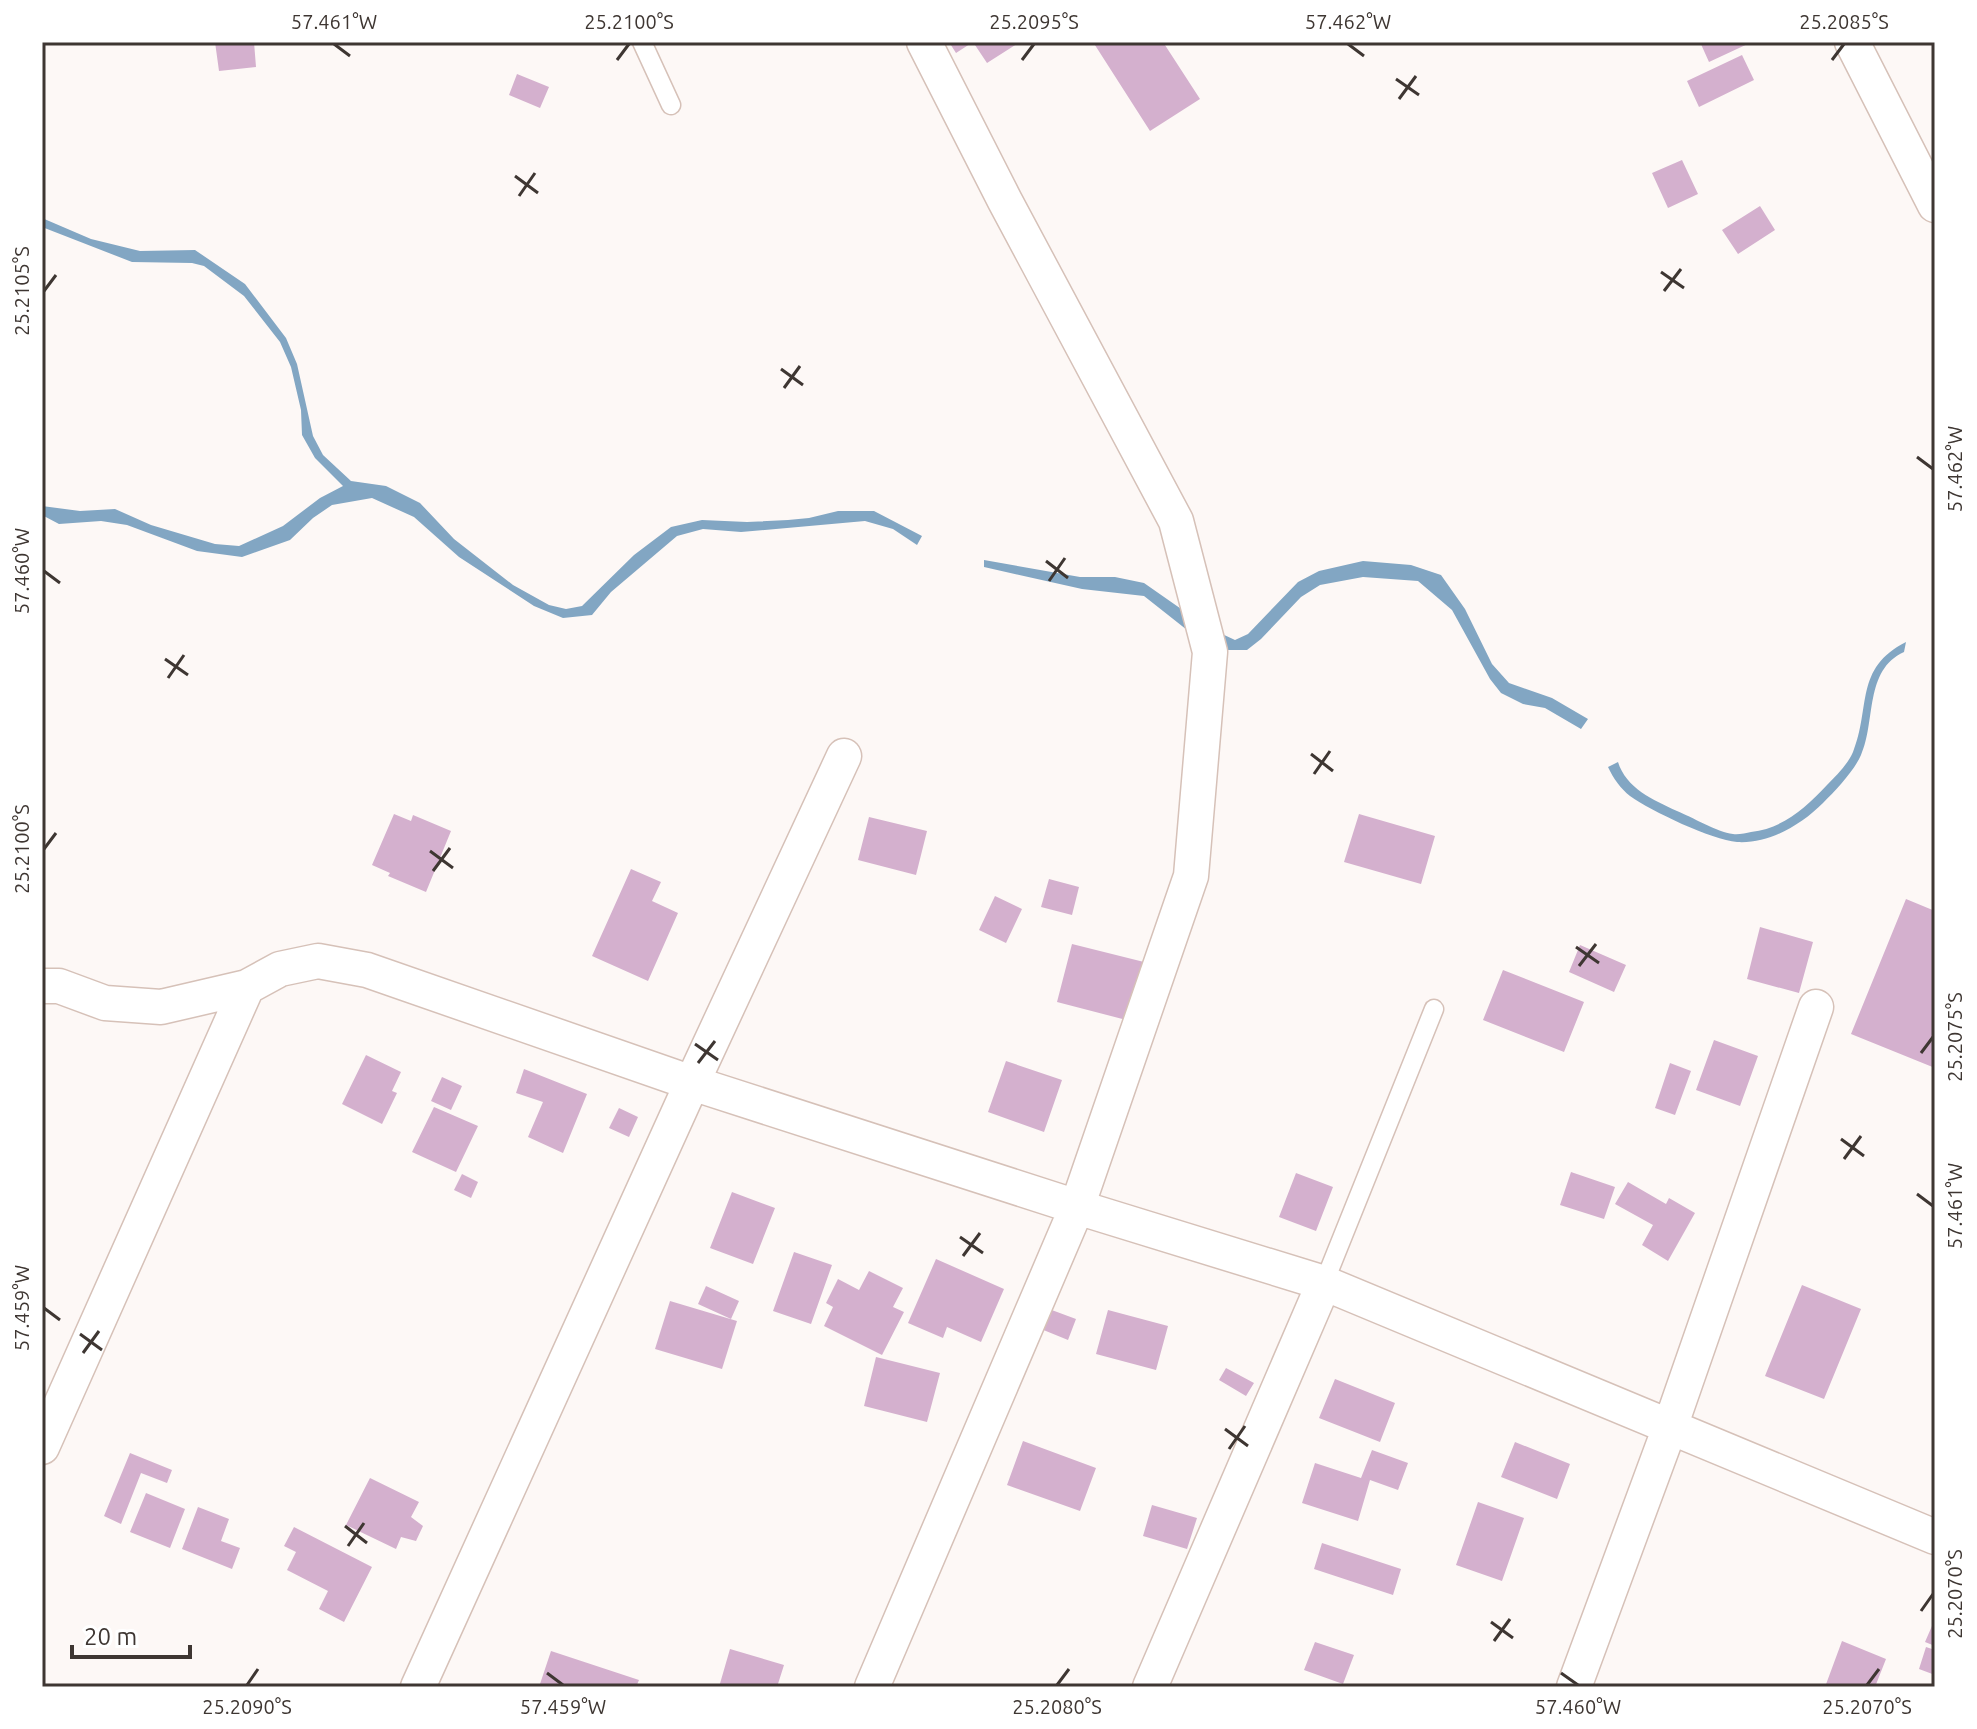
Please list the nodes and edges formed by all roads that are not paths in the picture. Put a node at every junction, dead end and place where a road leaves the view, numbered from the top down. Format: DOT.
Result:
graph roads {
  1 [pos="642,42"];
  2 [pos="924,42"];
  3 [pos="1852,42"];
  4 [pos="671,105"];
  5 [pos="1935,205"];
  6 [pos="844,756"];
  7 [pos="42,986"];
  8 [pos="247,987"];
  9 [pos="1816,1007"];
  10 [pos="1434,1009"];
  11 [pos="692,1083"];
  12 [pos="1077,1207"];
  13 [pos="1324,1283"];
  14 [pos="1670,1427"];
  15 [pos="42,1445"];
  16 [pos="1935,1537"];
  17 [pos="418,1687"];
  18 [pos="872,1687"];
  19 [pos="1150,1687"];
  20 [pos="1574,1687"];
  1 -- 4 [label="lane"];
  2 -- 12 [label="street"];
  3 -- 5 [label="street"];
  6 -- 11 [label="street"];
  7 -- 8 [label="street"];
  8 -- 11 [label="street"];
  8 -- 15 [label="street"];
  9 -- 14 [label="street"];
  10 -- 13 [label="lane"];
  11 -- 12 [label="street"];
  11 -- 17 [label="street"];
  12 -- 13 [label="street"];
  12 -- 18 [label="street"];
  13 -- 14 [label="street"];
  13 -- 19 [label="street"];
  14 -- 16 [label="street"];
  14 -- 20 [label="street"];
}
